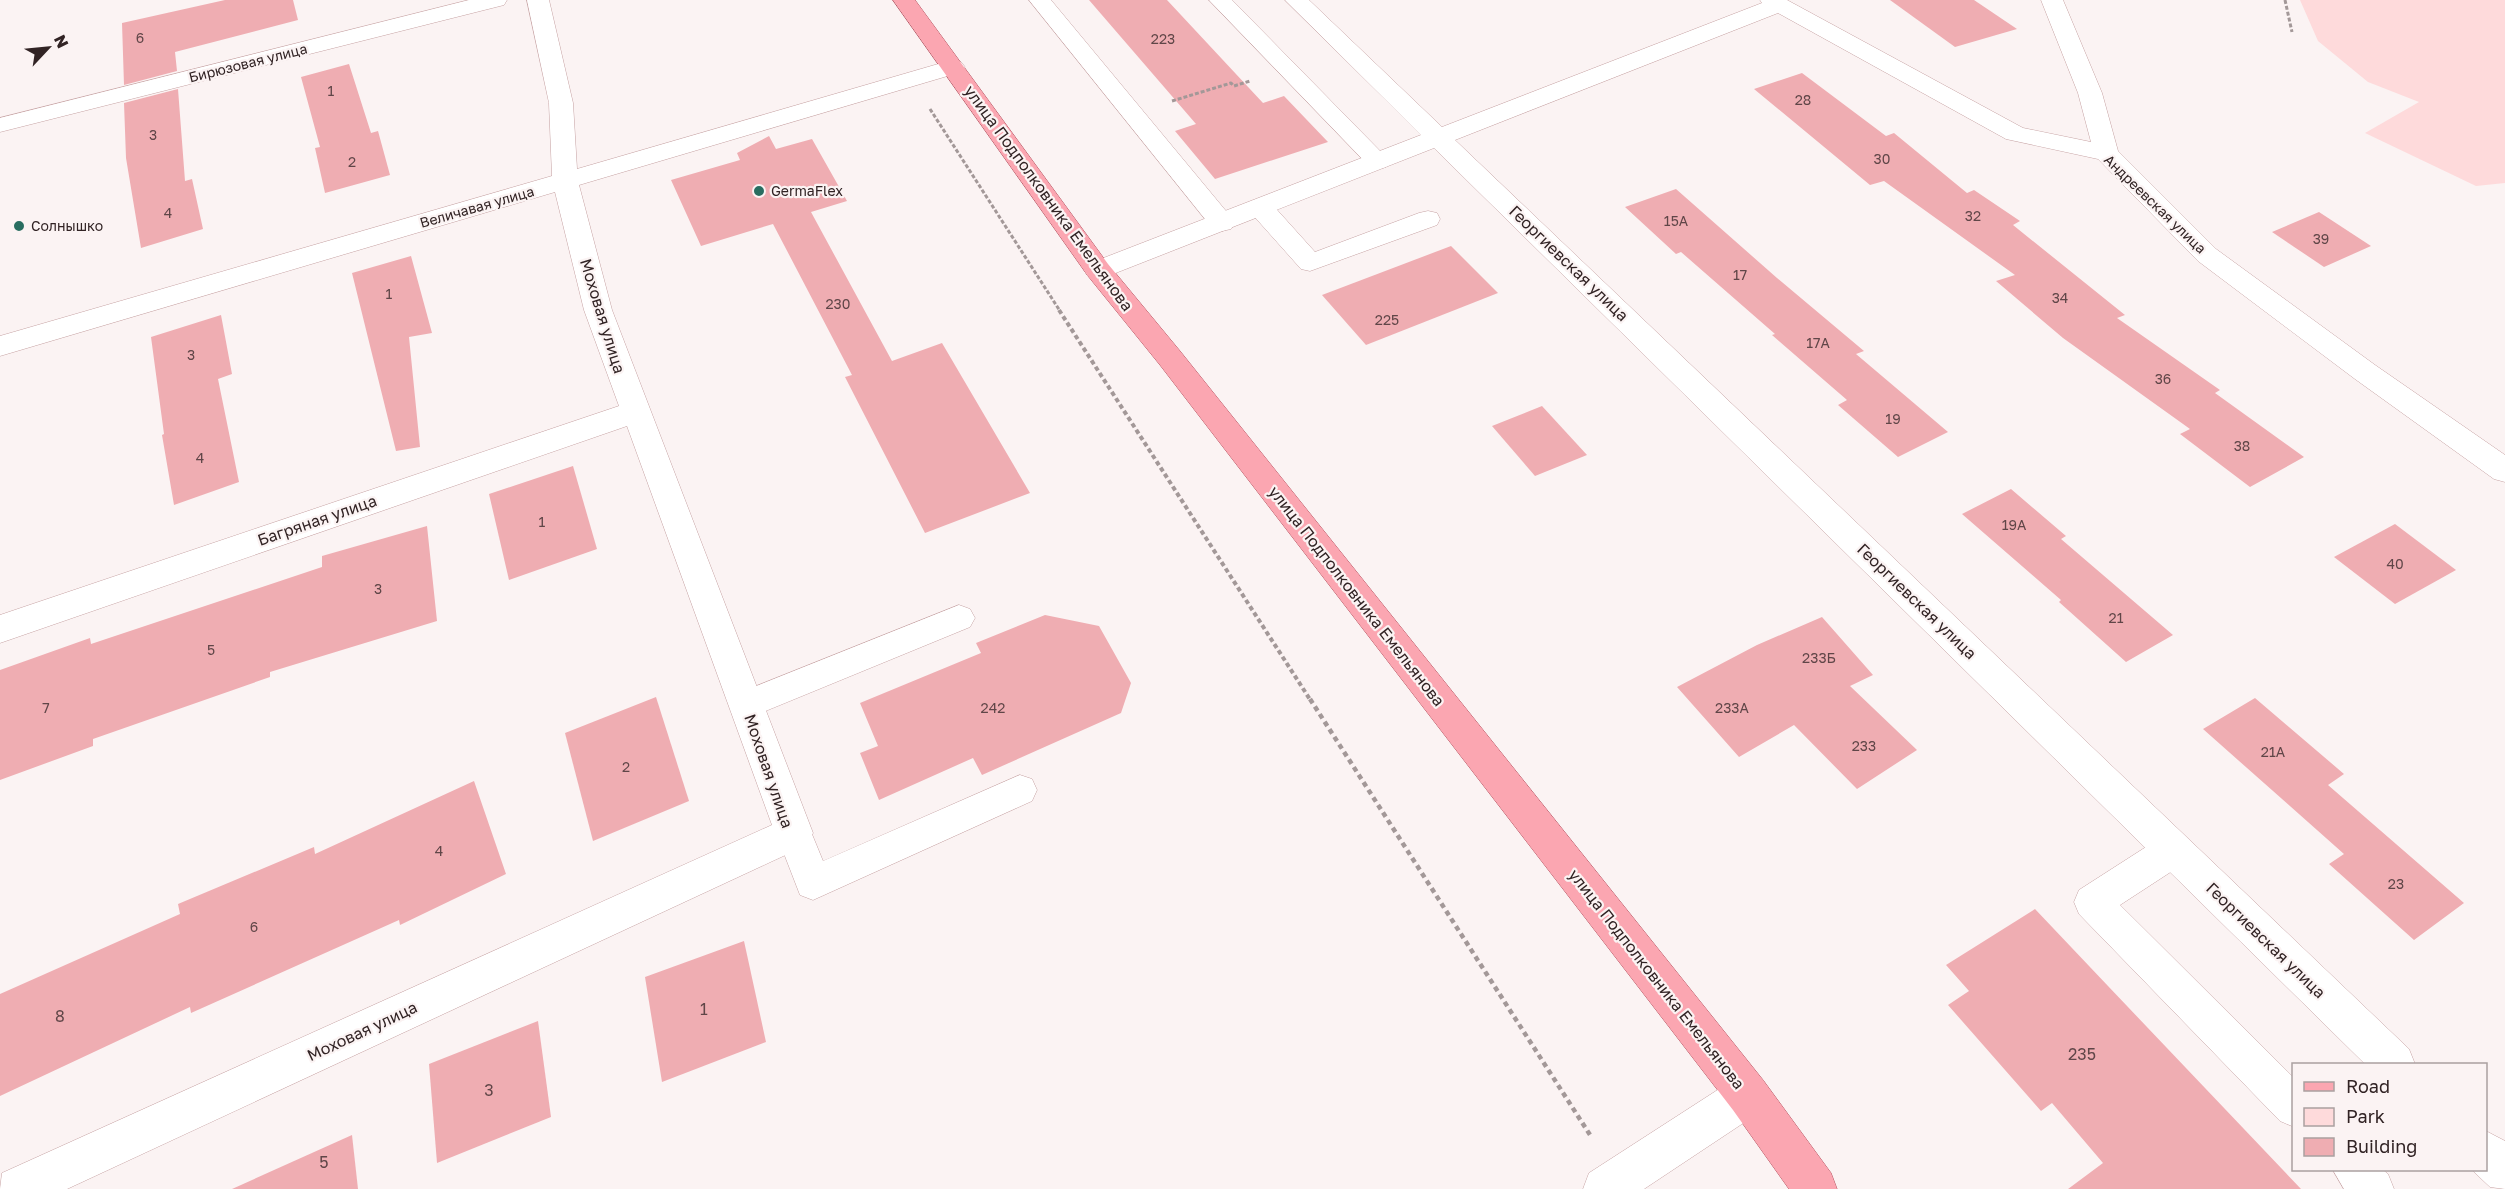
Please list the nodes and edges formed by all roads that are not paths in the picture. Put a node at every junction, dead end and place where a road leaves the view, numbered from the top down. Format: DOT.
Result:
graph roads {
  1 [pos="496,0"];
  2 [pos="538,0"];
  3 [pos="904,0"];
  4 [pos="1040,0"];
  5 [pos="1220,0"];
  6 [pos="1296,0"];
  7 [pos="2052,0"];
  8 [pos="1775,3"];
  9 [pos="953,67"];
  10 [pos="0,125"];
  11 [pos="1441,138"];
  12 [pos="2106,153"];
  13 [pos="1378,162"];
  14 [pos="565,181"];
  15 [pos="1261,208"];
  16 [pos="1428,219"];
  17 [pos="1222,223"];
  18 [pos="1098,270"];
  19 [pos="0,346"];
  20 [pos="635,412"];
  21 [pos="2505,471"];
  22 [pos="959,618"];
  23 [pos="0,629"];
  24 [pos="746,705"];
  25 [pos="1020,790"];
  26 [pos="794,833"];
  27 [pos="2173,850"];
  28 [pos="2392,1063"];
  29 [pos="1748,1095"];
  30 [pos="2292,1105"];
  31 [pos="2487,1154"];
  32 [pos="2355,1171"];
  33 [pos="2505,1172"];
  34 [pos="1612,1185"];
  35 [pos="18,1189"];
  36 [pos="1815,1189"];
  37 [pos="2373,1189"];
  1 -- 10 [label="street, Бирюзовая улица"];
  2 -- 14 [label="street, Моховая улица"];
  3 -- 9 [label="main road, улица Подполковника Емельянова"];
  4 -- 17 [label="lane"];
  5 -- 13 [label="lane"];
  6 -- 11 [label="street, Георгиевская улица"];
  7 -- 12 [label="street"];
  8 -- 11 [label="street"];
  8 -- 12 [label="street, Андреевская улица"];
  9 -- 14 [label="street, Величавая улица"];
  9 -- 18 [label="main road, улица Подполковника Емельянова"];
  11 -- 13 [label="street"];
  11 -- 27 [label="street, Георгиевская улица"];
  12 -- 21 [label="street, Андреевская улица"];
  13 -- 15 [label="street"];
  14 -- 19 [label="street, Величавая улица"];
  14 -- 20 [label="street, Моховая улица"];
  15 -- 16 [label="lane"];
  15 -- 17 [label="street"];
  17 -- 18 [label="street"];
  18 -- 29 [label="main road, улица Подполковника Емельянова"];
  20 -- 23 [label="street, Багряная улица"];
  20 -- 24 [label="street, Моховая улица"];
  22 -- 24 [label="lane"];
  24 -- 26 [label="street, Моховая улица"];
  25 -- 26 [label="lane"];
  26 -- 35 [label="street, Моховая улица"];
  27 -- 28 [label="street, Георгиевская улица"];
  27 -- 30 [label="lane"];
  29 -- 34 [label="street"];
  29 -- 36 [label="main road, улица Подполковника Емельянова"];
  31 -- 33 [label="street"];
  32 -- 37 [label="lane"];
}
